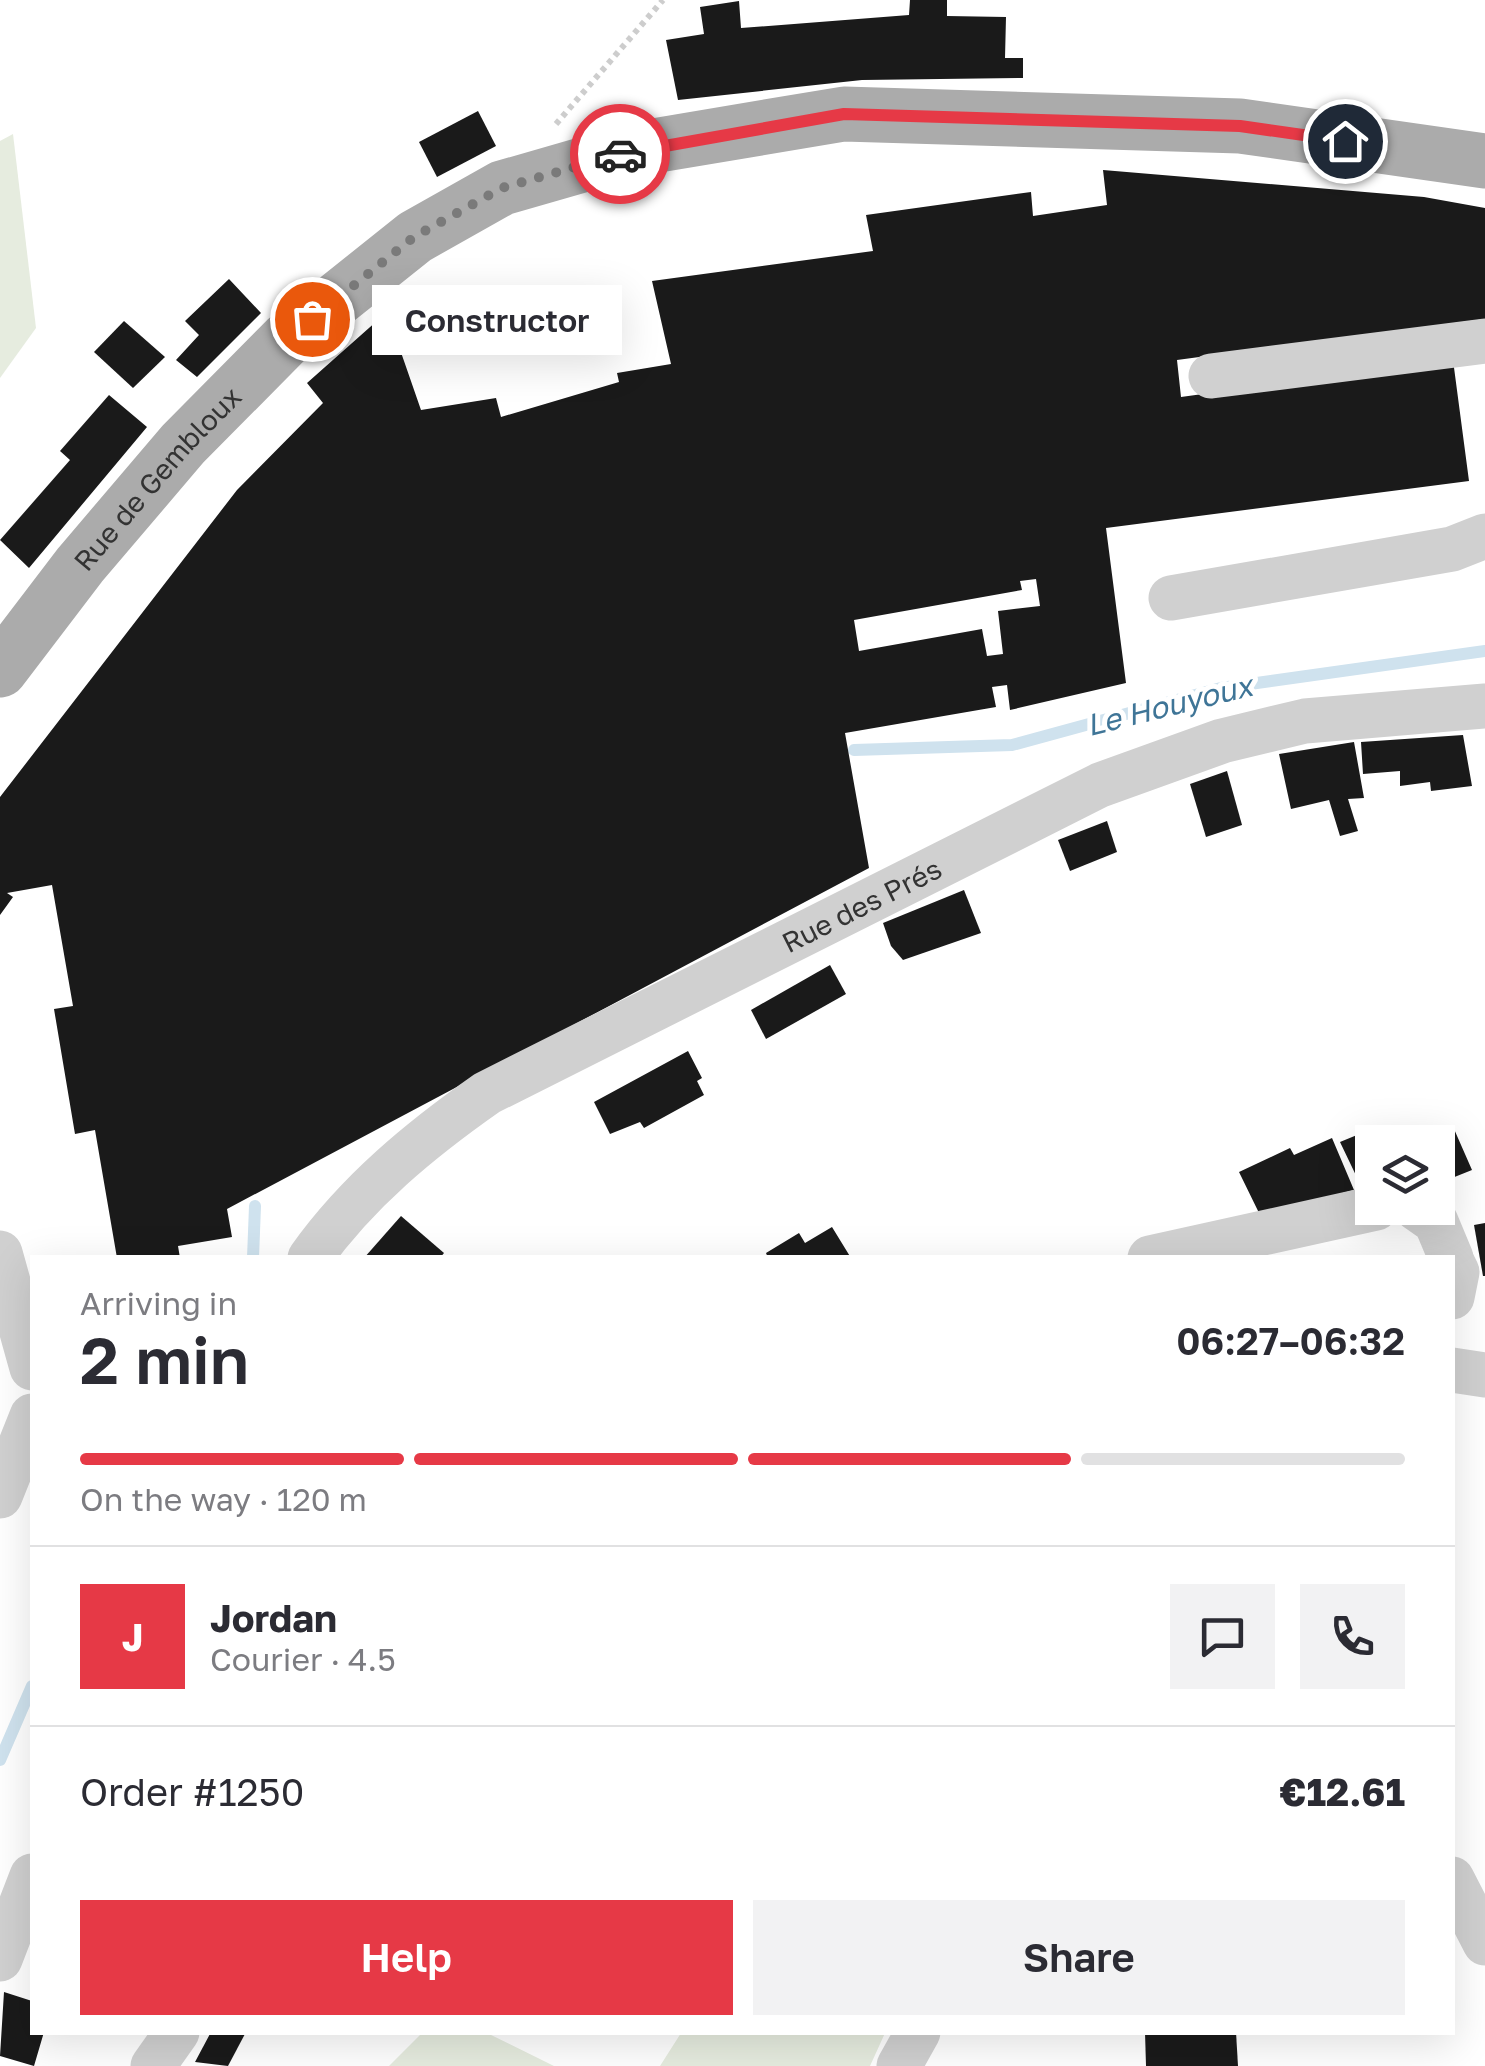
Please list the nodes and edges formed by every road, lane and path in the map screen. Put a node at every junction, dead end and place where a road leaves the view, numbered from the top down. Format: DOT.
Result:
graph roads {
  1 [pos="663,0"];
  2 [pos="546,134"];
  3 [pos="1485,161"];
  4 [pos="1485,341"];
  5 [pos="1211,376"];
  6 [pos="1485,536"];
  7 [pos="1171,598"];
  8 [pos="0,670"];
  9 [pos="1485,706"];
  10 [pos="1355,1213"];
  11 [pos="1437,1225"];
  12 [pos="0,1253"];
  13 [pos="312,1255"];
  14 [pos="1164,1255"];
  15 [pos="1450,1255"];
  16 [pos="30,1361"];
  17 [pos="1455,1370"];
  18 [pos="1485,1375"];
  19 [pos="30,1421"];
  20 [pos="0,1496"];
  21 [pos="30,1881"];
  22 [pos="1455,1885"];
  23 [pos="1485,1943"];
  24 [pos="0,1959"];
  25 [pos="175,2035"];
  26 [pos="916,2035"];
  27 [pos="152,2066"];
  28 [pos="899,2066"];
  1 -- 2 [label="path"];
  3 -- 8 [label="main road, Rue de Gembloux"];
  4 -- 5 [label="street"];
  6 -- 7 [label="street"];
  9 -- 13 [label="street, Rue des Prés"];
  10 -- 14 [label="street"];
  11 -- 15 [label="street"];
  12 -- 16 [label="street"];
  17 -- 18 [label="street"];
  19 -- 20 [label="street"];
  21 -- 24 [label="street"];
  22 -- 23 [label="street"];
  25 -- 27 [label="street"];
  26 -- 28 [label="street"];
}
